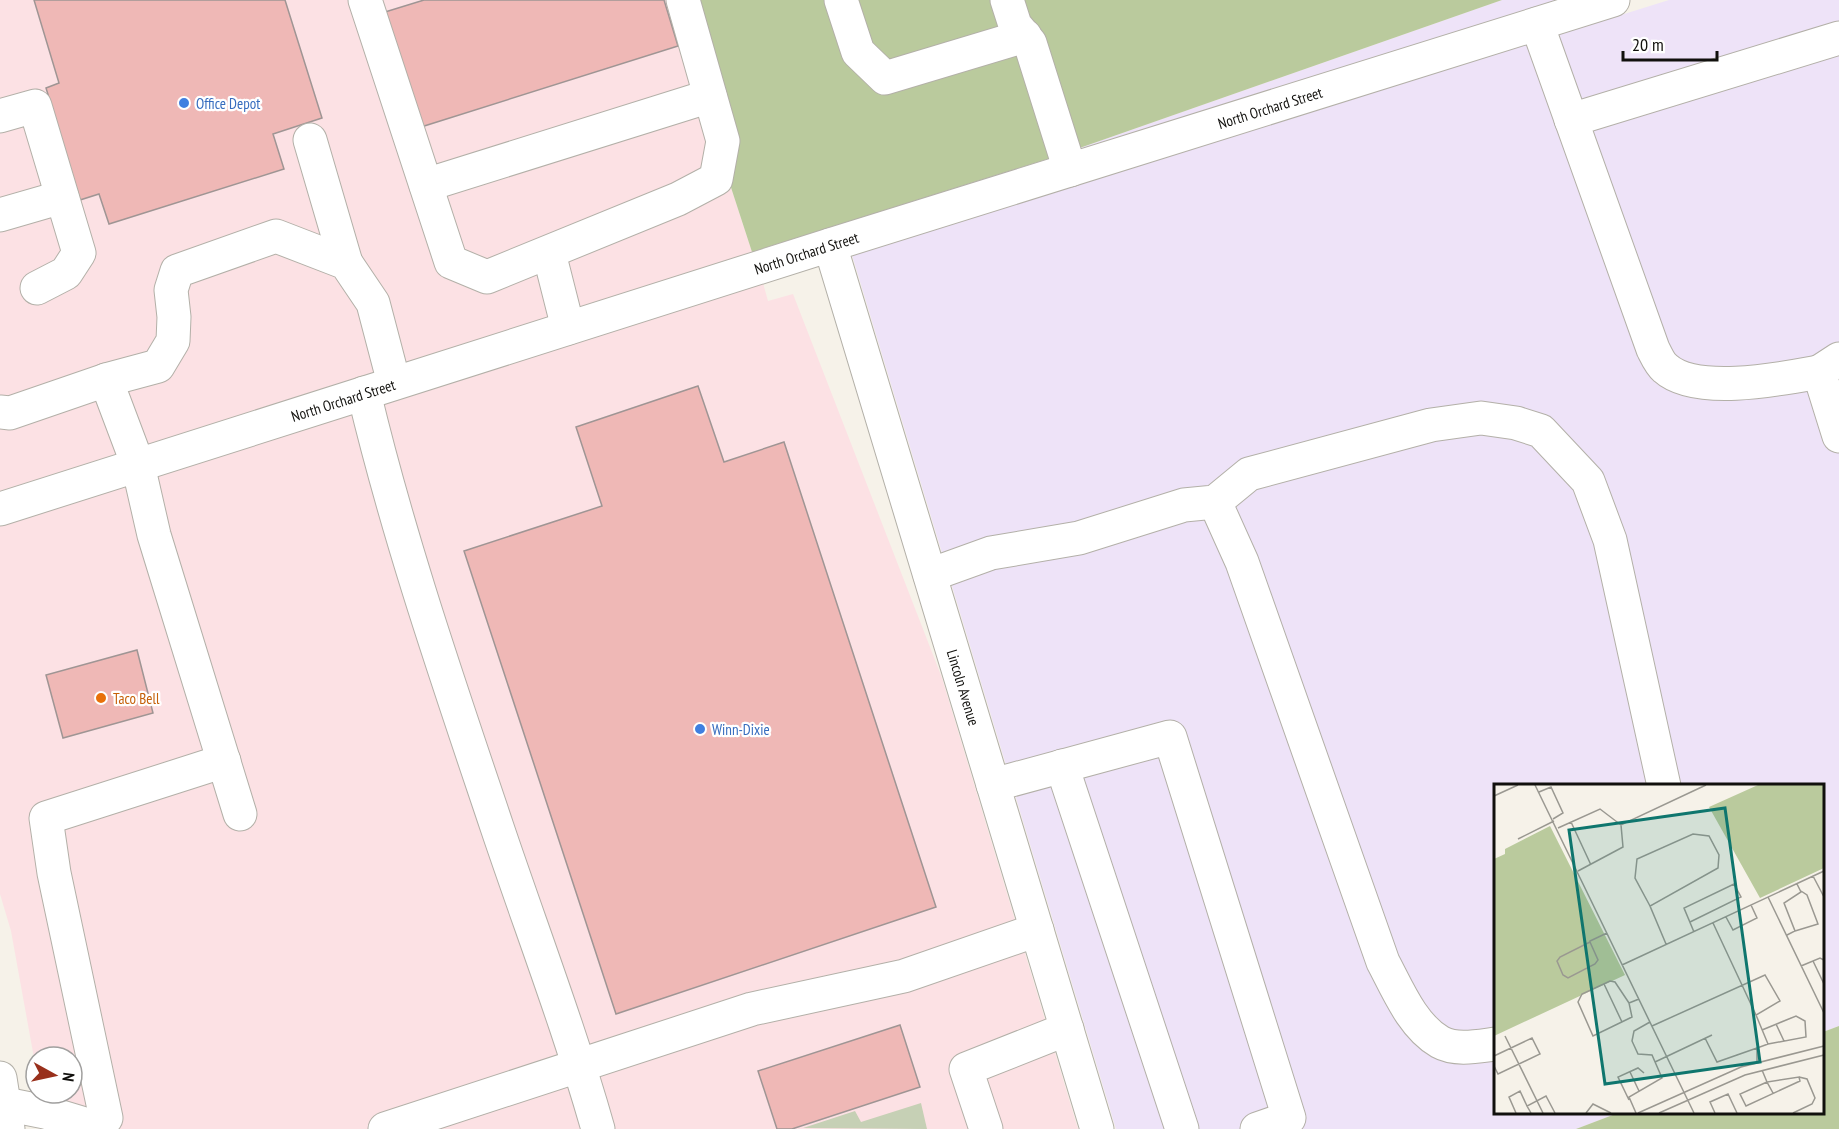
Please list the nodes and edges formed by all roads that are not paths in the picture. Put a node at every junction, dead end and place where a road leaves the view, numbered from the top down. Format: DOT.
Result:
graph roads {
  1 [pos="365,0"];
  2 [pos="683,0"];
  3 [pos="841,0"];
  4 [pos="1007,0"];
  5 [pos="1613,0"];
  6 [pos="1537,24"];
  7 [pos="1025,36"];
  8 [pos="1839,38"];
  9 [pos="710,96"];
  10 [pos="0,116"];
  11 [pos="1571,120"];
  12 [pos="310,140"];
  13 [pos="1070,170"];
  14 [pos="426,185"];
  15 [pos="62,197"];
  16 [pos="0,215"];
  17 [pos="830,245"];
  18 [pos="549,252"];
  19 [pos="346,263"];
  20 [pos="37,288"];
  21 [pos="568,328"];
  22 [pos="1829,366"];
  23 [pos="106,380"];
  24 [pos="379,388"];
  25 [pos="0,412"];
  26 [pos="1839,436"];
  27 [pos="138,465"];
  28 [pos="1215,502"];
  29 [pos="0,509"];
  30 [pos="930,575"];
  31 [pos="224,761"];
  32 [pos="1062,766"];
  33 [pos="1664,784"];
  34 [pos="993,785"];
  35 [pos="240,814"];
  36 [pos="1037,930"];
  37 [pos="1067,1029"];
  38 [pos="1494,1044"];
  39 [pos="580,1065"];
  40 [pos="4,1103"];
  41 [pos="96,1125"];
  42 [pos="385,1129"];
  43 [pos="598,1129"];
  44 [pos="986,1129"];
  45 [pos="1097,1129"];
  46 [pos="1182,1129"];
  47 [pos="1257,1129"];
  1 -- 14 [label="street"];
  2 -- 9 [label="street"];
  3 -- 7 [label="street"];
  4 -- 7 [label="street"];
  5 -- 6 [label="street, North Orchard Street"];
  6 -- 11 [label="street"];
  6 -- 13 [label="street, North Orchard Street"];
  7 -- 13 [label="street"];
  8 -- 11 [label="street"];
  9 -- 14 [label="street"];
  9 -- 18 [label="street"];
  10 -- 15 [label="street"];
  11 -- 22 [label="street"];
  12 -- 19 [label="street"];
  13 -- 17 [label="street, North Orchard Street"];
  14 -- 18 [label="street"];
  15 -- 16 [label="street"];
  15 -- 20 [label="street"];
  17 -- 21 [label="street, North Orchard Street"];
  17 -- 30 [label="street, Lincoln Avenue"];
  18 -- 21 [label="street"];
  19 -- 23 [label="street"];
  19 -- 24 [label="street"];
  21 -- 24 [label="street, North Orchard Street"];
  22 -- 26 [label="street"];
  23 -- 25 [label="street"];
  23 -- 27 [label="street"];
  24 -- 27 [label="street, North Orchard Street"];
  24 -- 39 [label="street"];
  27 -- 29 [label="street, North Orchard Street"];
  27 -- 31 [label="street"];
  28 -- 30 [label="street"];
  28 -- 33 [label="street"];
  28 -- 38 [label="street"];
  30 -- 34 [label="street, Lincoln Avenue"];
  31 -- 35 [label="street"];
  31 -- 41 [label="street"];
  32 -- 34 [label="street"];
  32 -- 46 [label="street"];
  32 -- 47 [label="street"];
  34 -- 36 [label="street, Lincoln Avenue"];
  36 -- 37 [label="street, Lincoln Avenue"];
  36 -- 39 [label="street"];
  37 -- 44 [label="street"];
  37 -- 45 [label="street, Lincoln Avenue"];
  39 -- 42 [label="street"];
  39 -- 43 [label="street"];
  40 -- 41 [label="street"];
}
